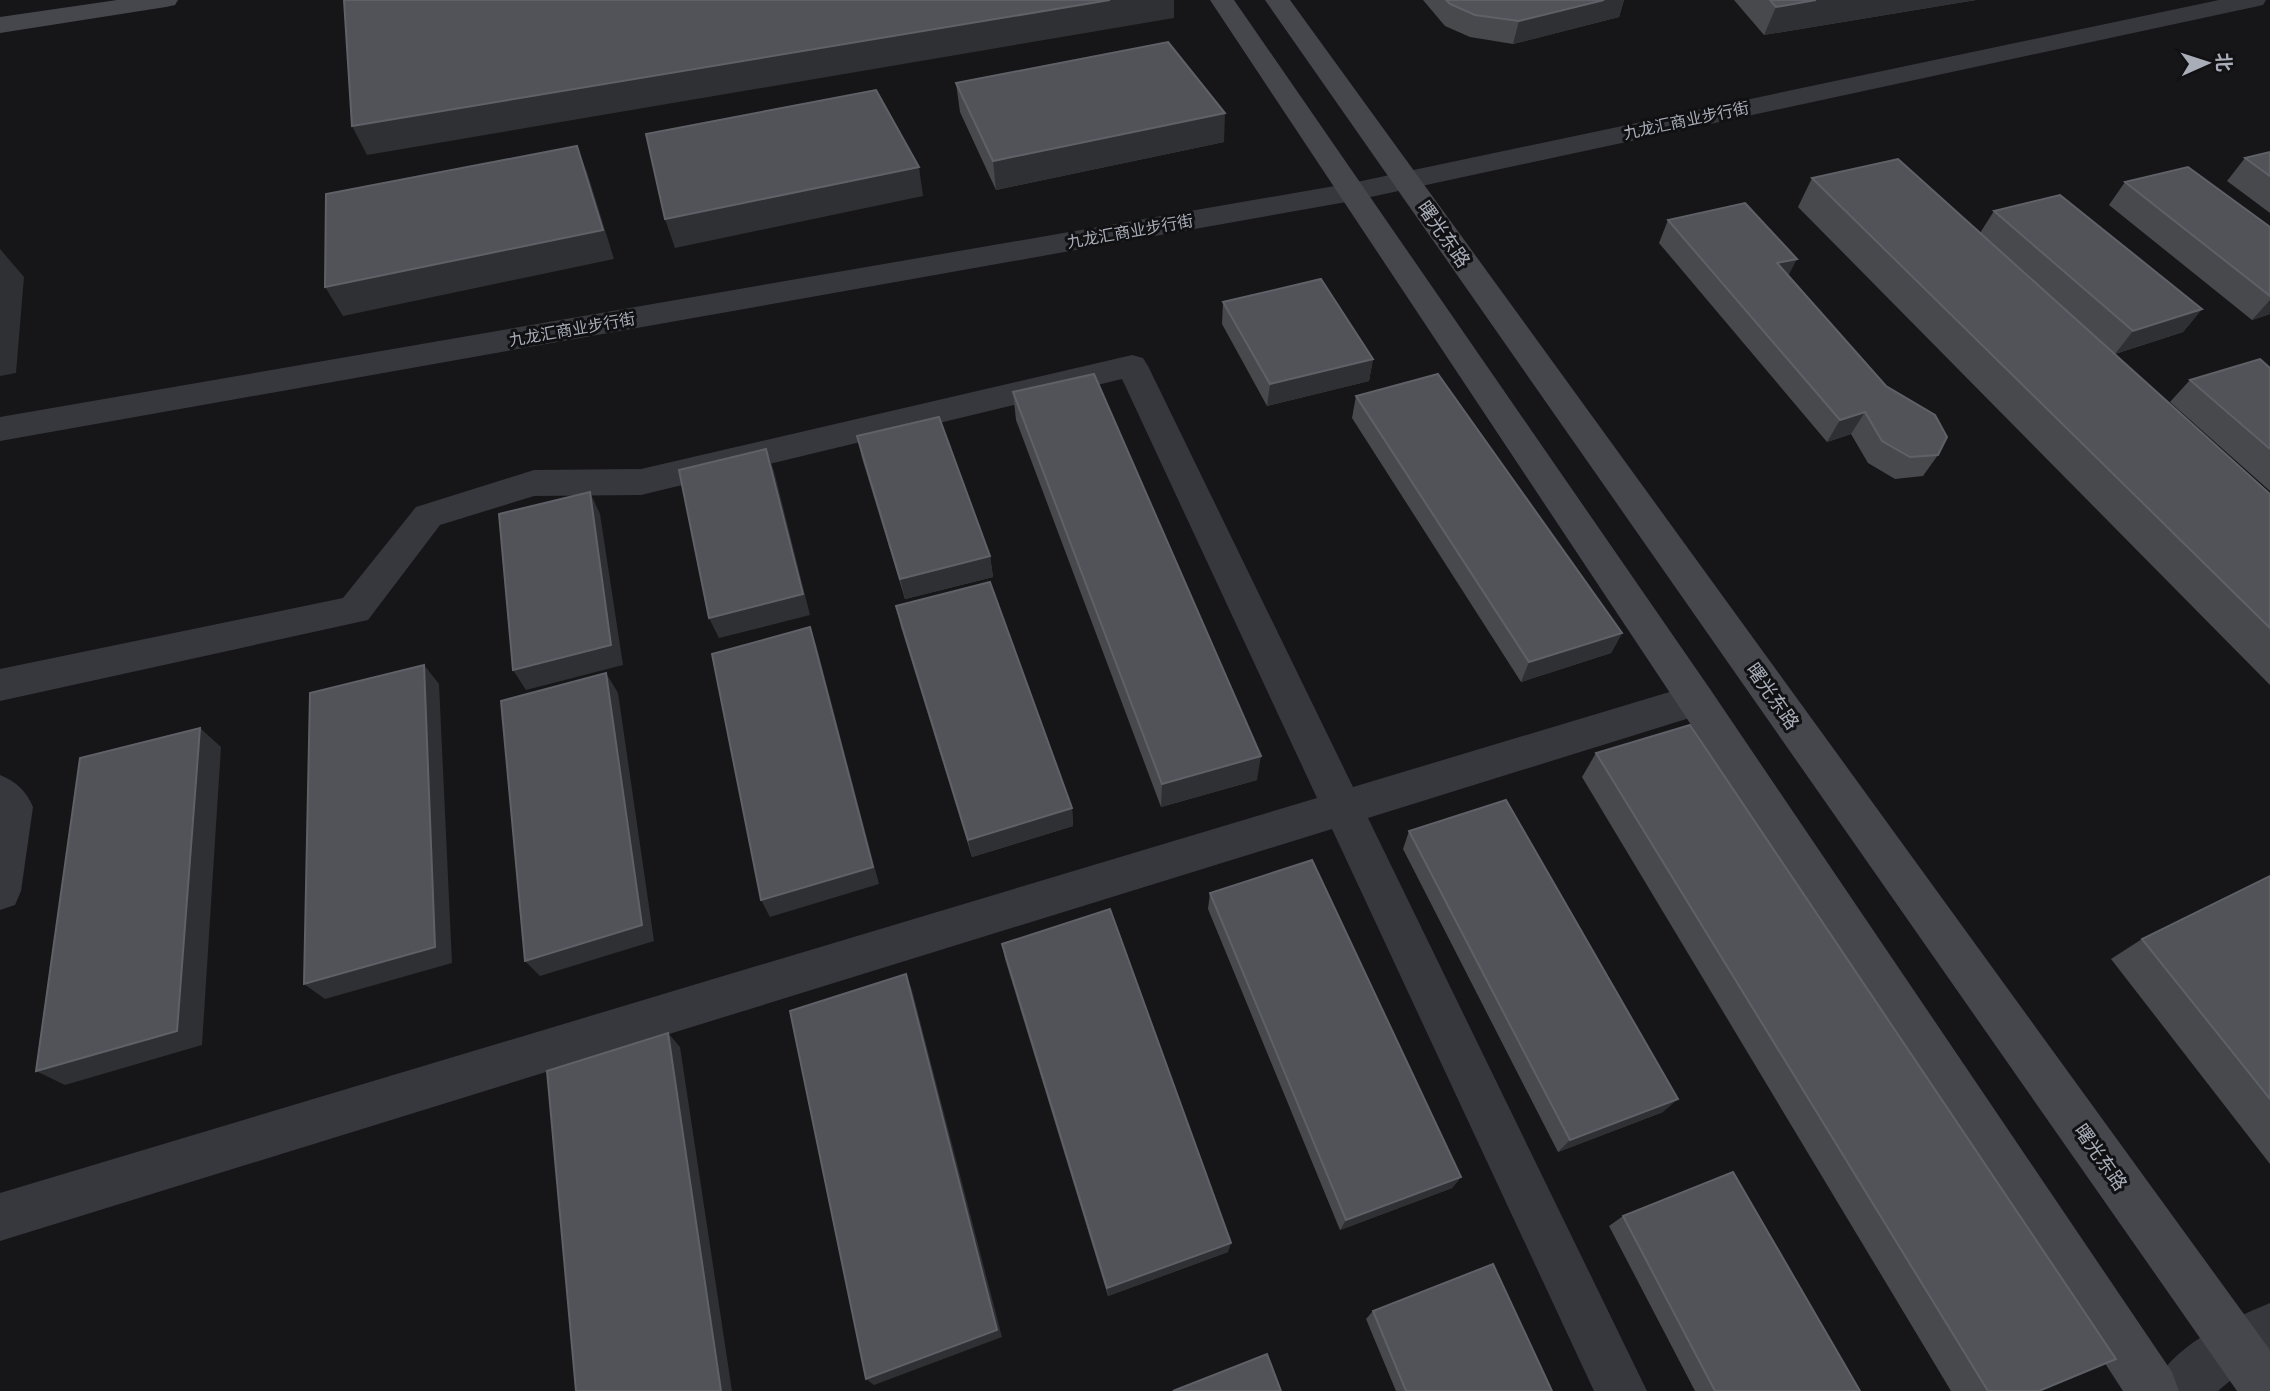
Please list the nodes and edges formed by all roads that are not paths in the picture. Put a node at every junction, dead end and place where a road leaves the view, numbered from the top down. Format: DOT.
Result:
graph roads {
  1 [pos="166,0"];
  2 [pos="1222,0"];
  3 [pos="1278,0"];
  4 [pos="2254,0"];
  5 [pos="0,25"];
  6 [pos="1405,180"];
  7 [pos="1352,192"];
  8 [pos="0,429"];
  9 [pos="0,685"];
  10 [pos="1696,700"];
  11 [pos="0,793"];
  12 [pos="1344,807"];
  13 [pos="0,891"];
  14 [pos="0,1217"];
  15 [pos="2252,1337"];
  16 [pos="1621,1391"];
  17 [pos="2153,1391"];
  18 [pos="2177,1391"];
  19 [pos="2268,1391"];
  1 -- 5 [label="main road"];
  2 -- 7 [label="main road"];
  3 -- 6 [label="main road, 曙光东路"];
  4 -- 6 [label="street, 九龙汇商业步行街"];
  6 -- 7 [label="street, 九龙汇商业步行街"];
  6 -- 15 [label="main road, 曙光东路"];
  7 -- 8 [label="street, 九龙汇商业步行街"];
  7 -- 10 [label="main road"];
  9 -- 12 [label="street"];
  10 -- 12 [label="street"];
  10 -- 17 [label="main road"];
  11 -- 13 [label="street"];
  12 -- 14 [label="street"];
  12 -- 16 [label="street"];
  15 -- 18 [label="street"];
  15 -- 19 [label="main road, 曙光东路"];
}
